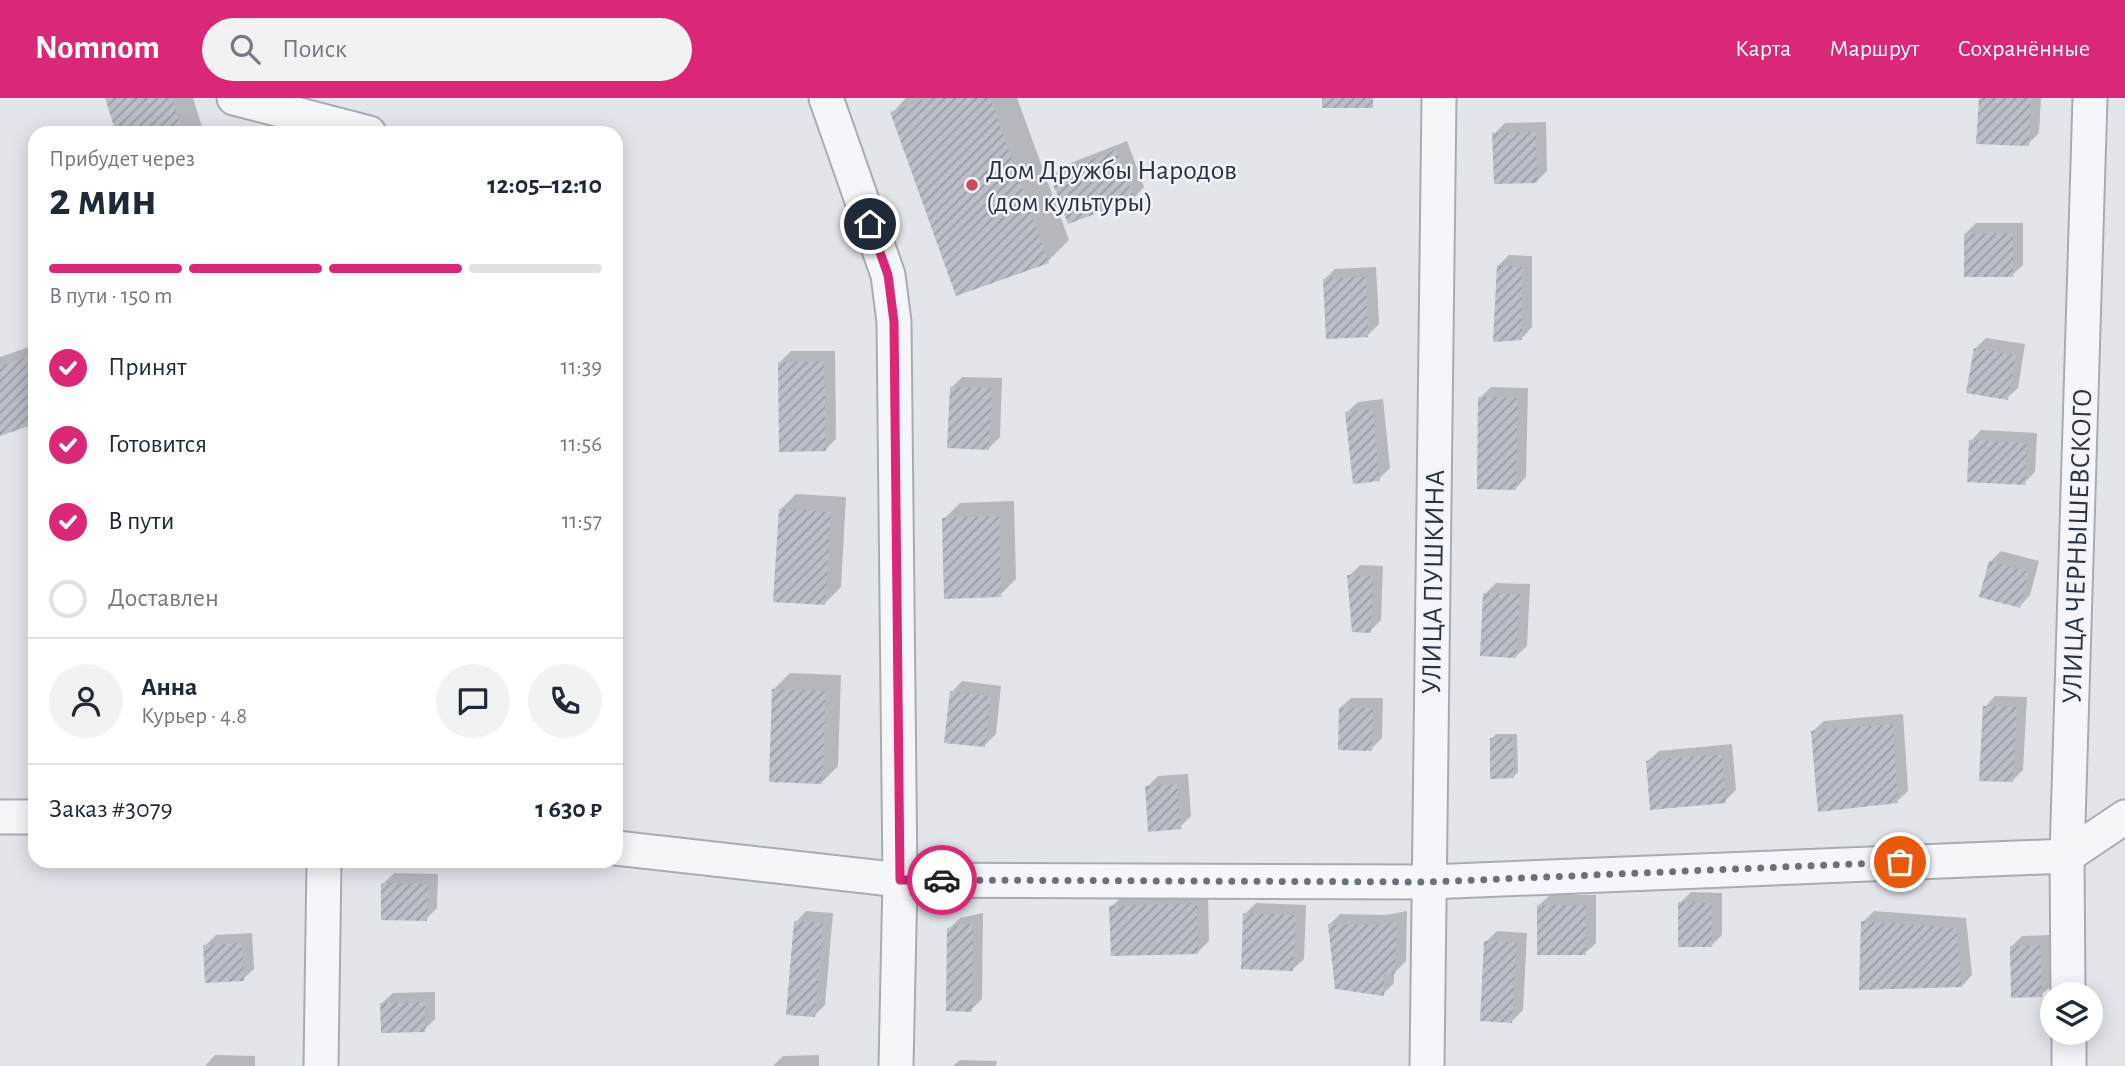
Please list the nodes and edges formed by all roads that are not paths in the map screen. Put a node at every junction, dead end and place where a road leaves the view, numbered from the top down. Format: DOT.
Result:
graph roads {
  1 [pos="234,98"];
  2 [pos="826,98"];
  3 [pos="1439,98"];
  4 [pos="2090,98"];
  5 [pos="342,126"];
  6 [pos="0,817"];
  7 [pos="28,817"];
  8 [pos="2125,817"];
  9 [pos="623,849"];
  10 [pos="2067,856"];
  11 [pos="324,868"];
  12 [pos="900,880"];
  13 [pos="1429,882"];
  14 [pos="2068,982"];
  15 [pos="2069,1045"];
  16 [pos="321,1066"];
  17 [pos="896,1066"];
  18 [pos="1427,1066"];
  19 [pos="2069,1066"];
  1 -- 5 [label="street"];
  2 -- 12 [label="street"];
  3 -- 13 [label="street, УЛИЦА ПУШКИНА"];
  4 -- 10 [label="street, УЛИЦА ЧЕРНЫШЕВСКОГО"];
  6 -- 7 [label="street"];
  8 -- 10 [label="street"];
  9 -- 12 [label="street"];
  10 -- 13 [label="street"];
  10 -- 14 [label="street, УЛИЦА ЧЕРНЫШЕВСКОГО"];
  11 -- 16 [label="street"];
  12 -- 13 [label="street"];
  12 -- 17 [label="street"];
  13 -- 18 [label="street, УЛИЦА ПУШКИНА"];
  15 -- 19 [label="street"];
}
